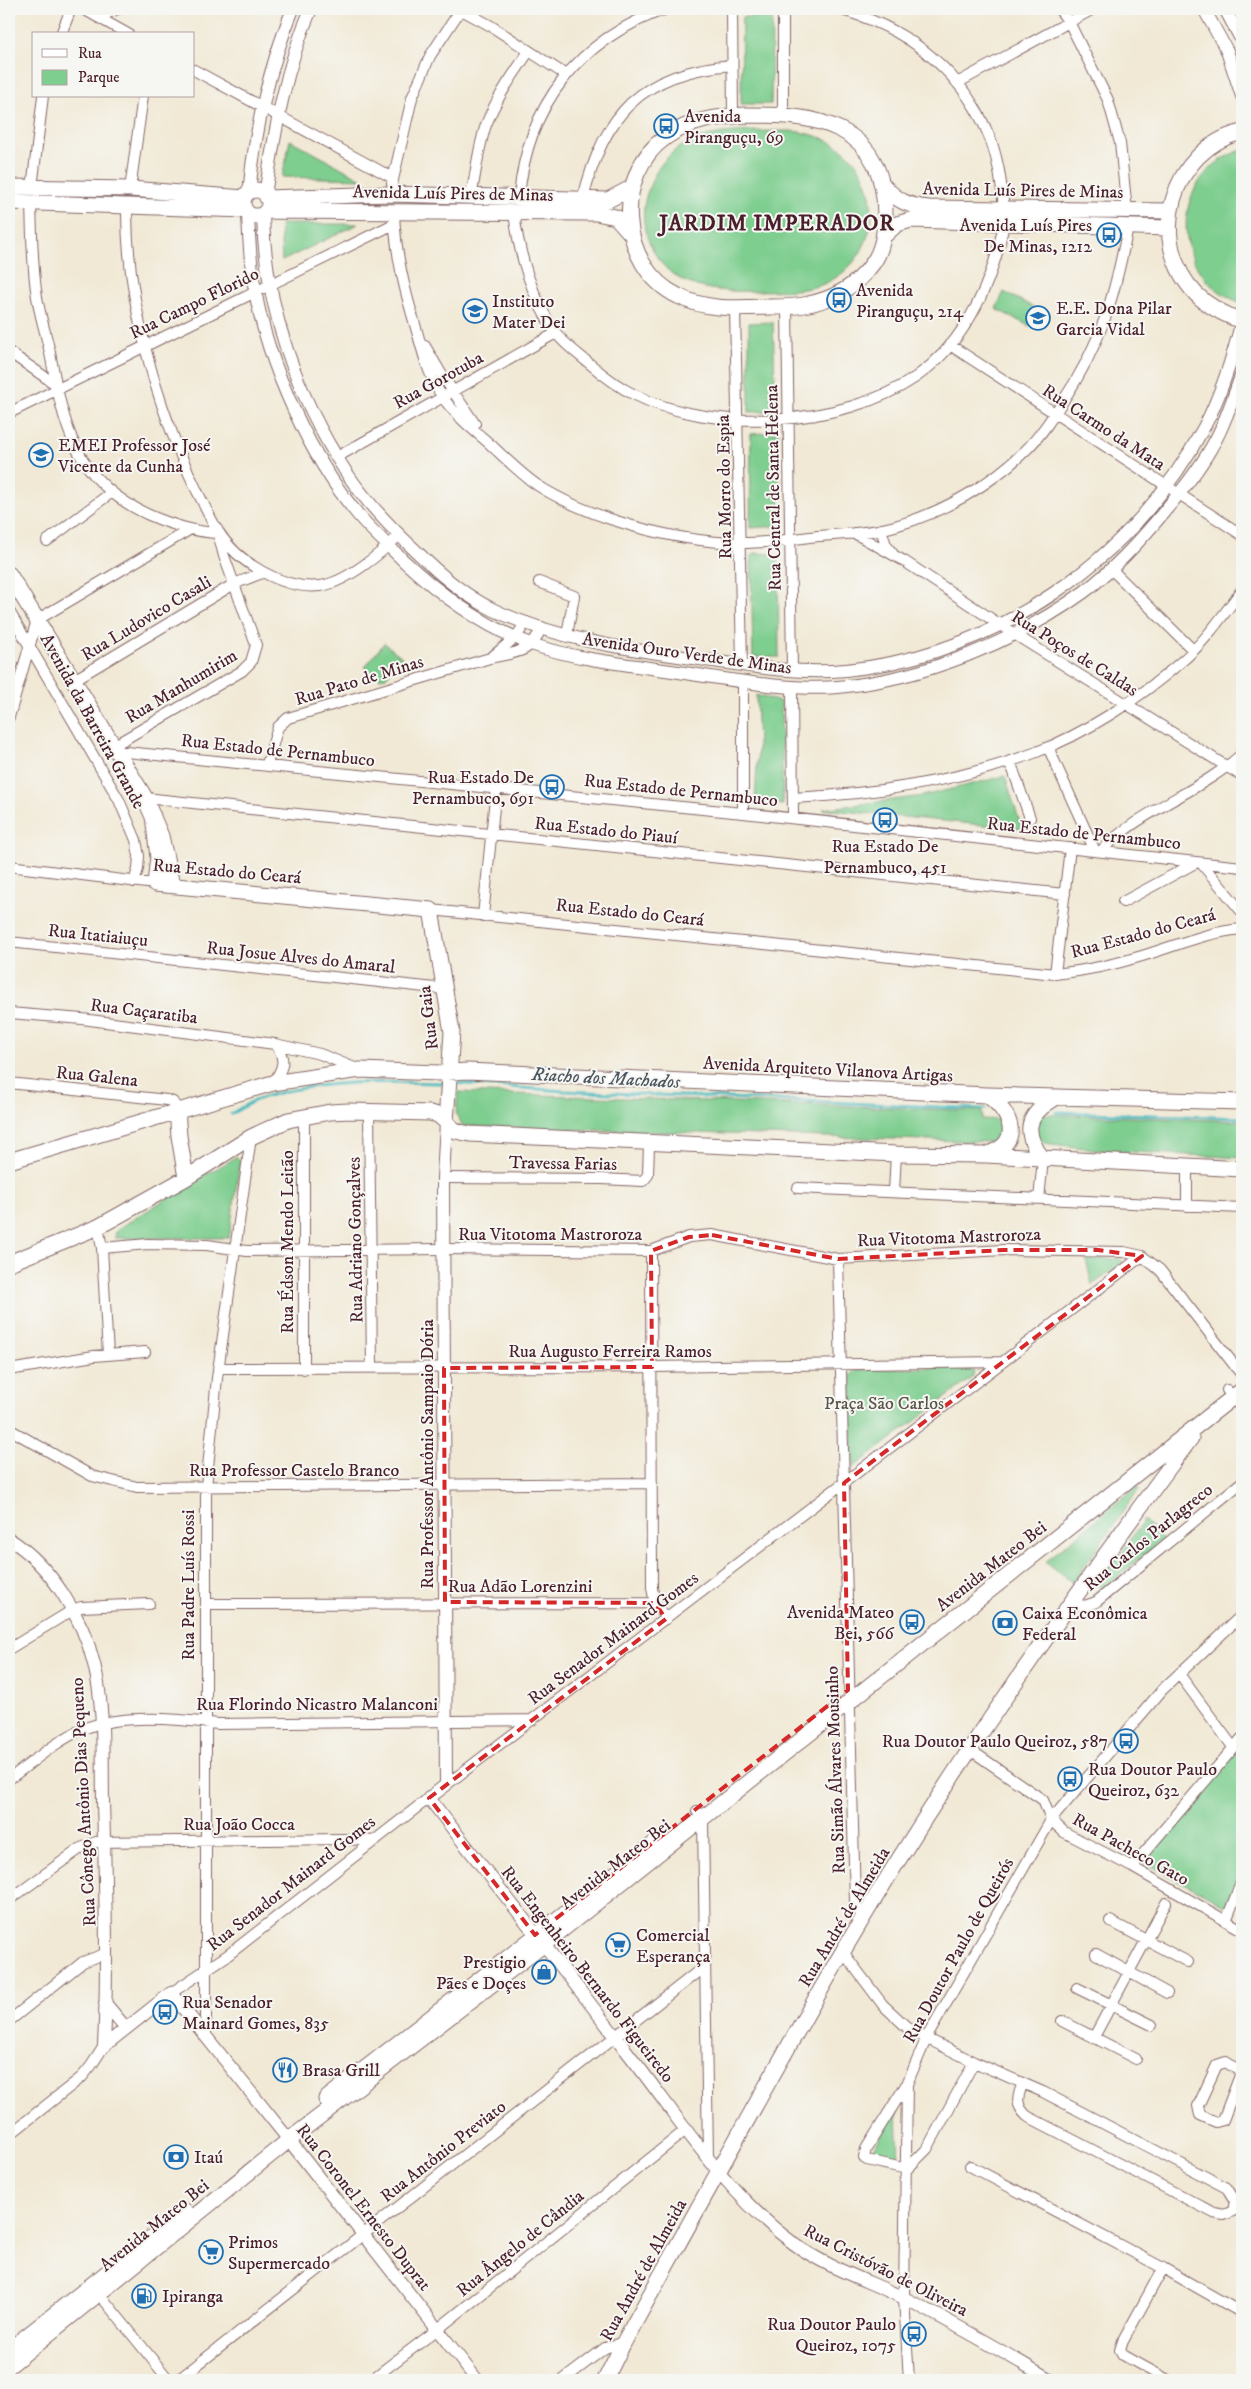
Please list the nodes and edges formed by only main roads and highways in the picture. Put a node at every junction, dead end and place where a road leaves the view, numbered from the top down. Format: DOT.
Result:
graph roads {
  1 [pos="1242,132"];
  2 [pos="883,185"];
  3 [pos="9,187"];
  4 [pos="631,188"];
  5 [pos="32,195"];
  6 [pos="9,202"];
  7 [pos="246,204"];
  8 [pos="266,204"];
  9 [pos="1170,211"];
  10 [pos="1168,228"];
  11 [pos="631,234"];
  12 [pos="885,235"];
  13 [pos="1242,321"];
  14 [pos="9,574"];
  15 [pos="153,816"];
  16 [pos="155,884"];
  17 [pos="172,885"];
  18 [pos="431,910"];
  19 [pos="448,1077"];
  20 [pos="988,1095"];
  21 [pos="1057,1098"];
  22 [pos="1242,1102"];
  23 [pos="177,1110"];
  24 [pos="446,1122"];
  25 [pos="986,1154"];
  26 [pos="1043,1159"];
  27 [pos="9,1161"];
  28 [pos="1242,1169"];
  29 [pos="186,1178"];
  30 [pos="9,1263"];
  31 [pos="1242,1376"];
  32 [pos="1236,1397"];
  33 [pos="1202,1422"];
  34 [pos="1151,1456"];
  35 [pos="1148,1495"];
  36 [pos="96,2289"];
  37 [pos="9,2350"];
  38 [pos="9,2366"];
  39 [pos="605,2380"];
  1 -- 9 [label="main road"];
  2 -- 4 [label="main road"];
  2 -- 9 [label="main road, Avenida Luís Pires de Minas"];
  2 -- 12 [label="main road"];
  3 -- 5 [label="main road"];
  4 -- 8 [label="main road, Avenida Luís Pires de Minas"];
  4 -- 11 [label="main road"];
  5 -- 6 [label="main road"];
  5 -- 7 [label="main road"];
  5 -- 7 [label="main road"];
  7 -- 8 [label="main road"];
  7 -- 8 [label="main road"];
  8 -- 11 [label="main road, Avenida Luís Pires de Minas"];
  9 -- 10 [label="main road"];
  10 -- 12 [label="main road, Avenida Luís Pires de Minas"];
  10 -- 13 [label="main road"];
  11 -- 12 [label="main road"];
  14 -- 15 [label="main road, Avenida da Barreira Grande"];
  15 -- 16 [label="main road, Avenida da Barreira Grande"];
  15 -- 17 [label="main road, Avenida da Barreira Grande"];
  16 -- 17 [label="main road, Rua Estado do Ceará"];
  17 -- 18 [label="main road, Rua Estado do Ceará"];
  18 -- 19 [label="main road, Rua Gaia"];
  19 -- 20 [label="main road, Avenida Arquiteto Vilanova Artigas"];
  19 -- 23 [label="main road, Avenida Arquiteto Vilanova Artigas"];
  19 -- 24 [label="main road, Rua Gaia"];
  20 -- 21 [label="main road, Avenida Arquiteto Vilanova Artigas"];
  20 -- 25 [label="main road"];
  21 -- 22 [label="main road, Avenida Arquiteto Vilanova Artigas"];
  21 -- 26 [label="main road"];
  23 -- 27 [label="main road, Avenida Arquiteto Vilanova Artigas"];
  23 -- 29 [label="main road"];
  24 -- 25 [label="main road"];
  24 -- 29 [label="main road"];
  25 -- 26 [label="main road"];
  26 -- 28 [label="main road"];
  29 -- 30 [label="main road"];
  31 -- 32 [label="main road, Avenida Mateo Bei"];
  32 -- 33 [label="main road, Avenida Mateo Bei"];
  32 -- 34 [label="main road, Avenida Mateo Bei"];
  33 -- 34 [label="main road, Avenida Mateo Bei"];
  33 -- 35 [label="main road, Rua André de Almeida"];
  34 -- 35 [label="main road, Rua André de Almeida"];
  34 -- 36 [label="main road, Avenida Mateo Bei"];
  35 -- 39 [label="main road, Rua André de Almeida"];
  36 -- 37 [label="main road, Avenida Mateo Bei"];
  36 -- 38 [label="main road, Avenida Mateo Bei"];
}
